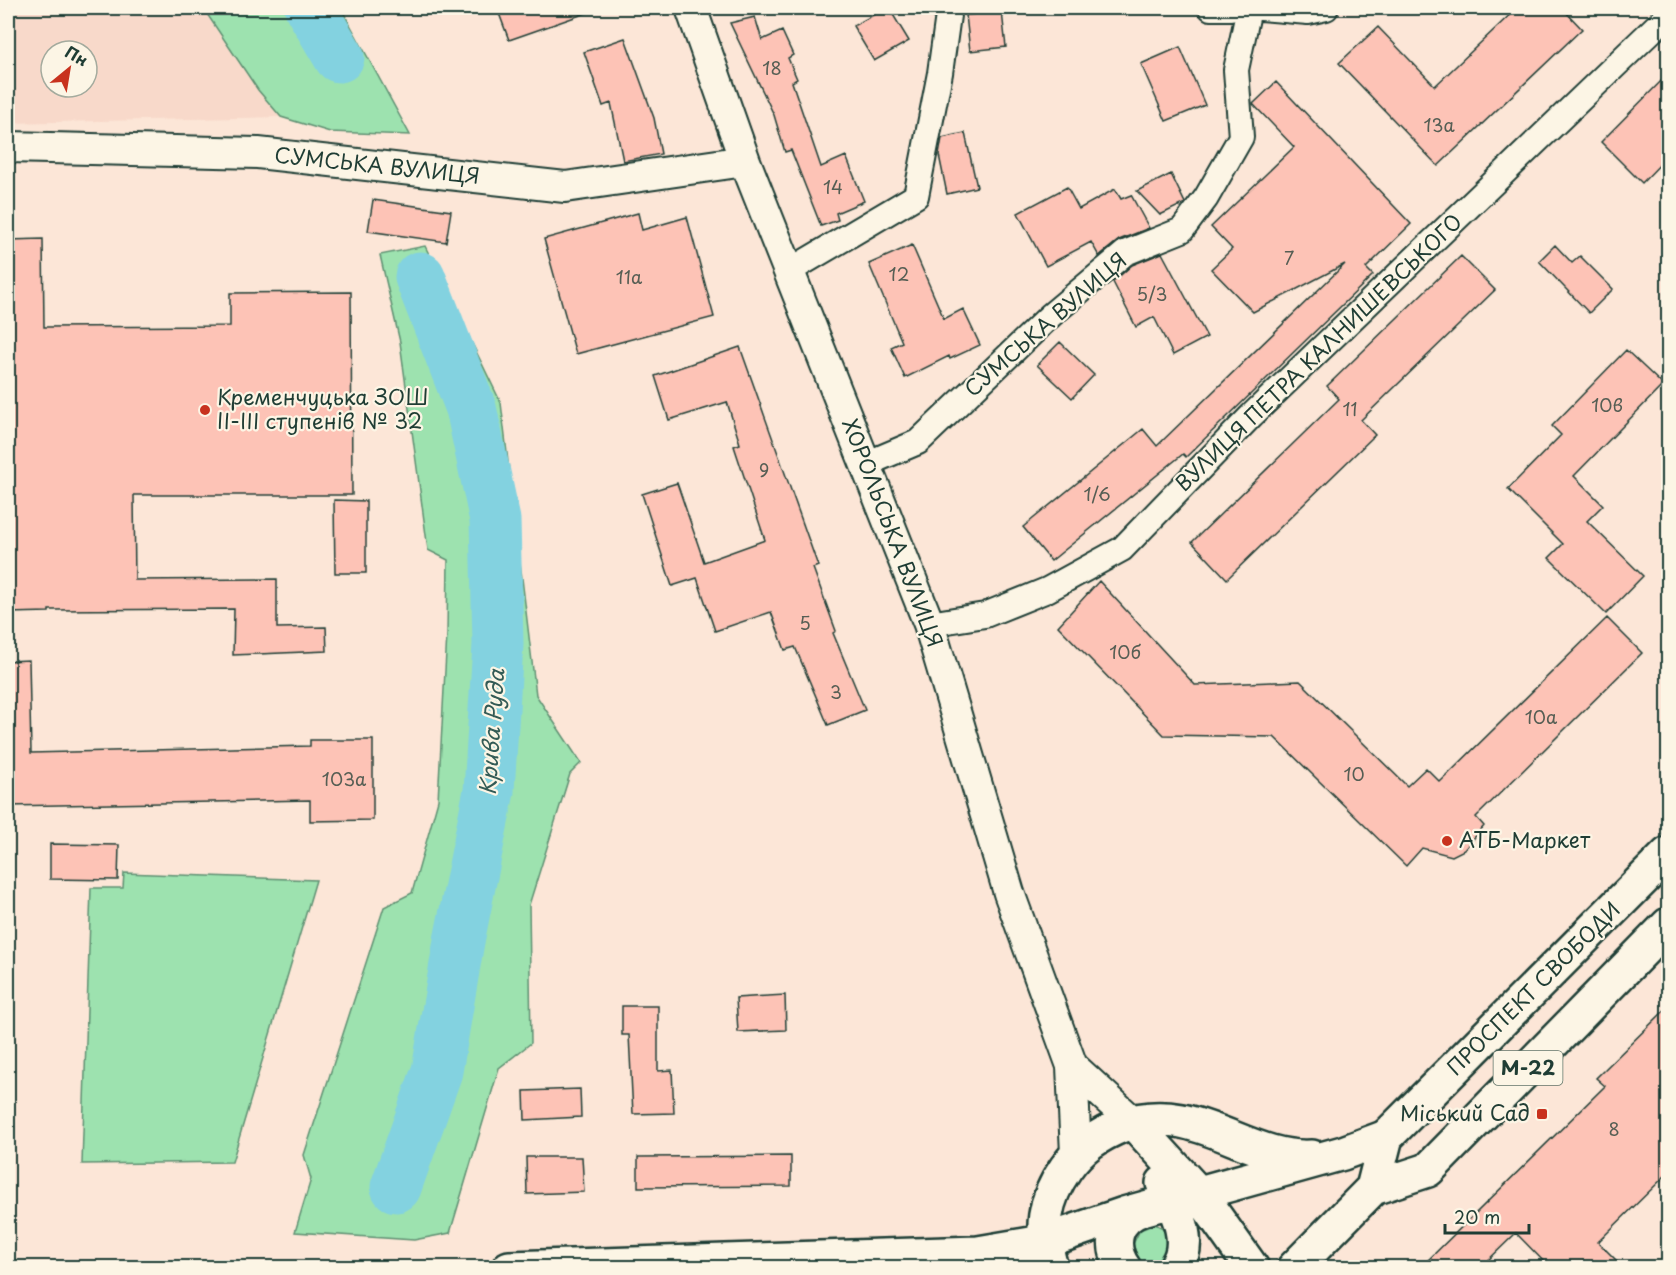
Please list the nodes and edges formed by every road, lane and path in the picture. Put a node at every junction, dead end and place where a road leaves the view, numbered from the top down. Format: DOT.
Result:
graph roads {
  1 [pos="691,8"];
  2 [pos="949,8"];
  3 [pos="1211,8"];
  4 [pos="1230,8"];
  5 [pos="1249,8"];
  6 [pos="1261,8"];
  7 [pos="1326,8"];
  8 [pos="1668,15"];
  9 [pos="8,147"];
  10 [pos="745,161"];
  11 [pos="789,271"];
  12 [pos="866,464"];
  13 [pos="929,624"];
  14 [pos="1668,855"];
  15 [pos="1668,925"];
  16 [pos="1072,1066"];
  17 [pos="1133,1122"];
  18 [pos="1386,1137"];
  19 [pos="1076,1154"];
  20 [pos="1335,1155"];
  21 [pos="1373,1188"];
  22 [pos="1174,1209"];
  23 [pos="978,1253"];
  24 [pos="1047,1255"];
  25 [pos="509,1268"];
  26 [pos="1021,1268"];
  27 [pos="1124,1268"];
  28 [pos="1175,1268"];
  29 [pos="1252,1268"];
  30 [pos="1294,1268"];
  1 -- 10 [label="street, ХОРОЛЬСЬКА ВУЛИЦЯ"];
  2 -- 11 [label="street"];
  3 -- 4 [label="street"];
  5 -- 12 [label="street, СУМСЬКА ВУЛИЦЯ"];
  6 -- 7 [label="street"];
  8 -- 13 [label="street, ВУЛИЦЯ ПЕТРА КАЛНИШЕВСЬКОГО"];
  9 -- 10 [label="street, СУМСЬКА ВУЛИЦЯ"];
  10 -- 11 [label="street, ХОРОЛЬСЬКА ВУЛИЦЯ"];
  11 -- 12 [label="street, ХОРОЛЬСЬКА ВУЛИЦЯ"];
  12 -- 13 [label="street, ХОРОЛЬСЬКА ВУЛИЦЯ"];
  13 -- 16 [label="street, ХОРОЛЬСЬКА ВУЛИЦЯ"];
  14 -- 18 [label="main road, ПРОСПЕКТ СВОБОДИ / М-22"];
  15 -- 21 [label="main road, М-22"];
  16 -- 17 [label="street"];
  16 -- 19 [label="street"];
  17 -- 19 [label="main road"];
  17 -- 20 [label="main road"];
  17 -- 22 [label="main road"];
  18 -- 20 [label="main road"];
  18 -- 21 [label="main road"];
  19 -- 24 [label="main road"];
  20 -- 22 [label="main road"];
  21 -- 30 [label="main road, М-22"];
  22 -- 24 [label="main road"];
  22 -- 27 [label="main road"];
  22 -- 28 [label="main road"];
  22 -- 29 [label="main road"];
  23 -- 24 [label="main road"];
  23 -- 25 [label="main road"];
  23 -- 26 [label="main road"];
}
